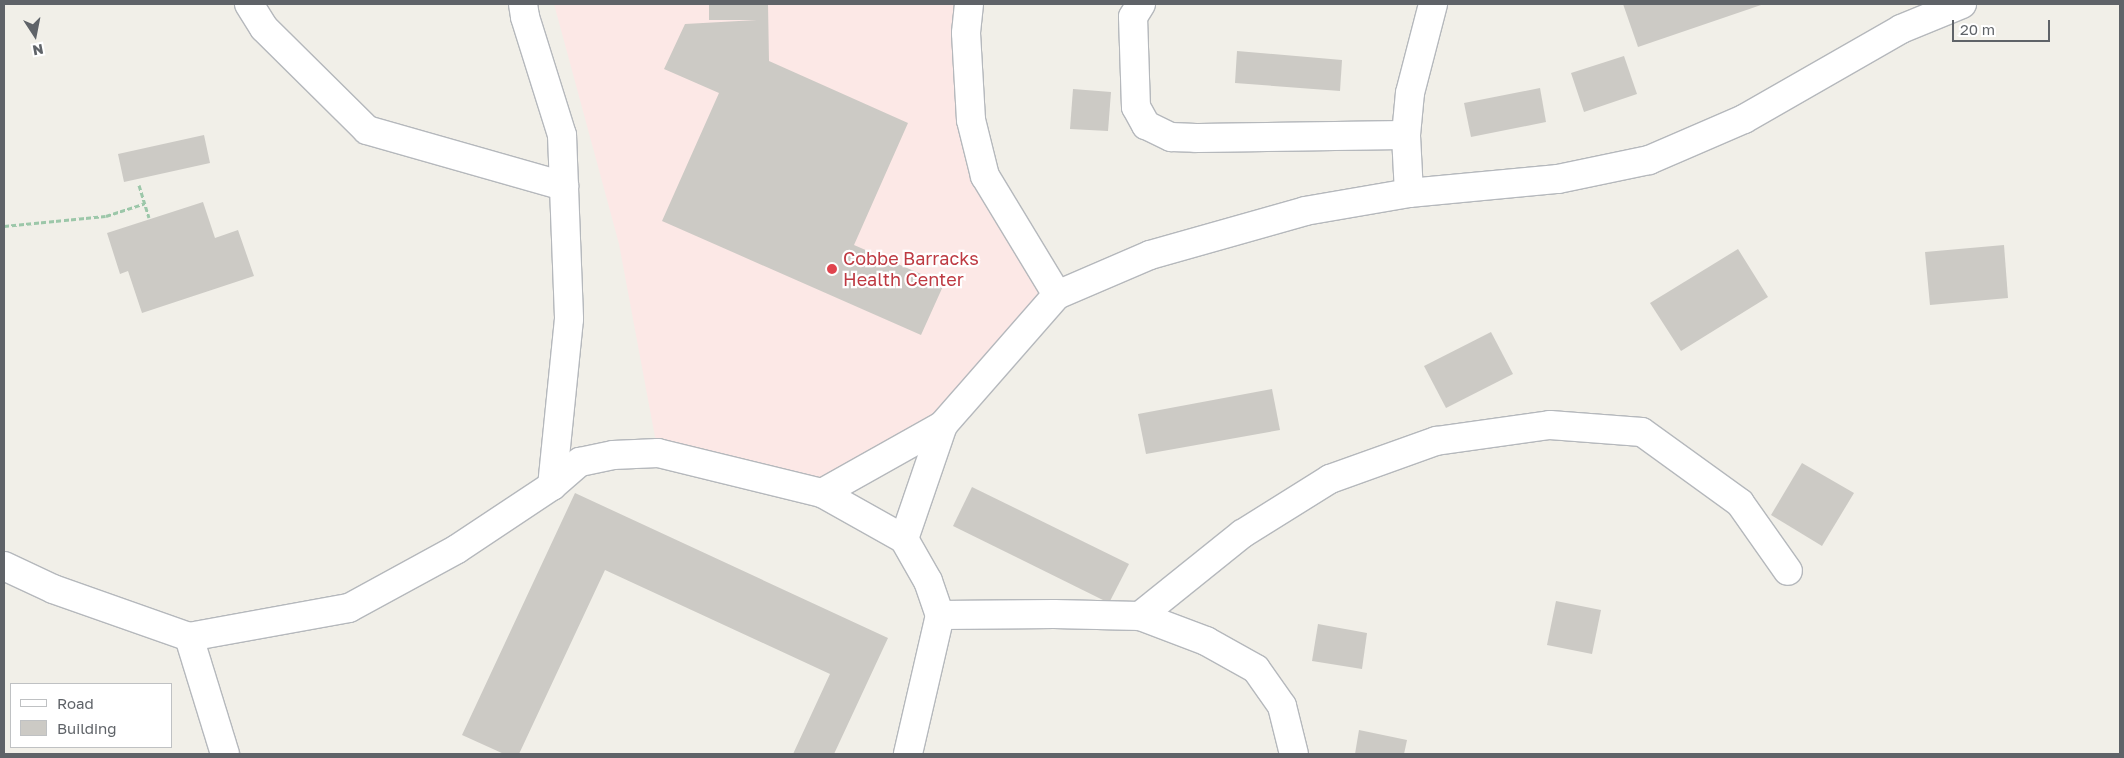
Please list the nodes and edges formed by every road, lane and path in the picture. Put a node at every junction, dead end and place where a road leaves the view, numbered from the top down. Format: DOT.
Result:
graph roads {
  1 [pos="249,4"];
  2 [pos="523,4"];
  3 [pos="969,4"];
  4 [pos="1141,4"];
  5 [pos="1433,4"];
  6 [pos="1962,4"];
  7 [pos="1406,134"];
  8 [pos="139,185"];
  9 [pos="564,186"];
  10 [pos="1409,193"];
  11 [pos="144,204"];
  12 [pos="149,217"];
  13 [pos="4,226"];
  14 [pos="1057,295"];
  15 [pos="943,425"];
  16 [pos="552,486"];
  17 [pos="822,493"];
  18 [pos="904,540"];
  19 [pos="4,566"];
  20 [pos="1788,571"];
  21 [pos="940,615"];
  22 [pos="1140,616"];
  23 [pos="189,637"];
  24 [pos="225,754"];
  25 [pos="908,754"];
  26 [pos="1294,754"];
  1 -- 9 [label="street"];
  2 -- 9 [label="street"];
  3 -- 14 [label="street"];
  4 -- 7 [label="street"];
  5 -- 7 [label="street"];
  6 -- 10 [label="street"];
  7 -- 10 [label="street"];
  8 -- 11 [label="path"];
  9 -- 16 [label="street"];
  10 -- 14 [label="street"];
  11 -- 12 [label="path"];
  11 -- 13 [label="path"];
  14 -- 15 [label="street"];
  15 -- 17 [label="street"];
  15 -- 18 [label="street"];
  16 -- 17 [label="street"];
  16 -- 23 [label="street"];
  17 -- 18 [label="street"];
  18 -- 21 [label="street"];
  19 -- 23 [label="street"];
  20 -- 22 [label="street"];
  21 -- 22 [label="street"];
  21 -- 25 [label="street"];
  22 -- 26 [label="street"];
  23 -- 24 [label="street"];
}
